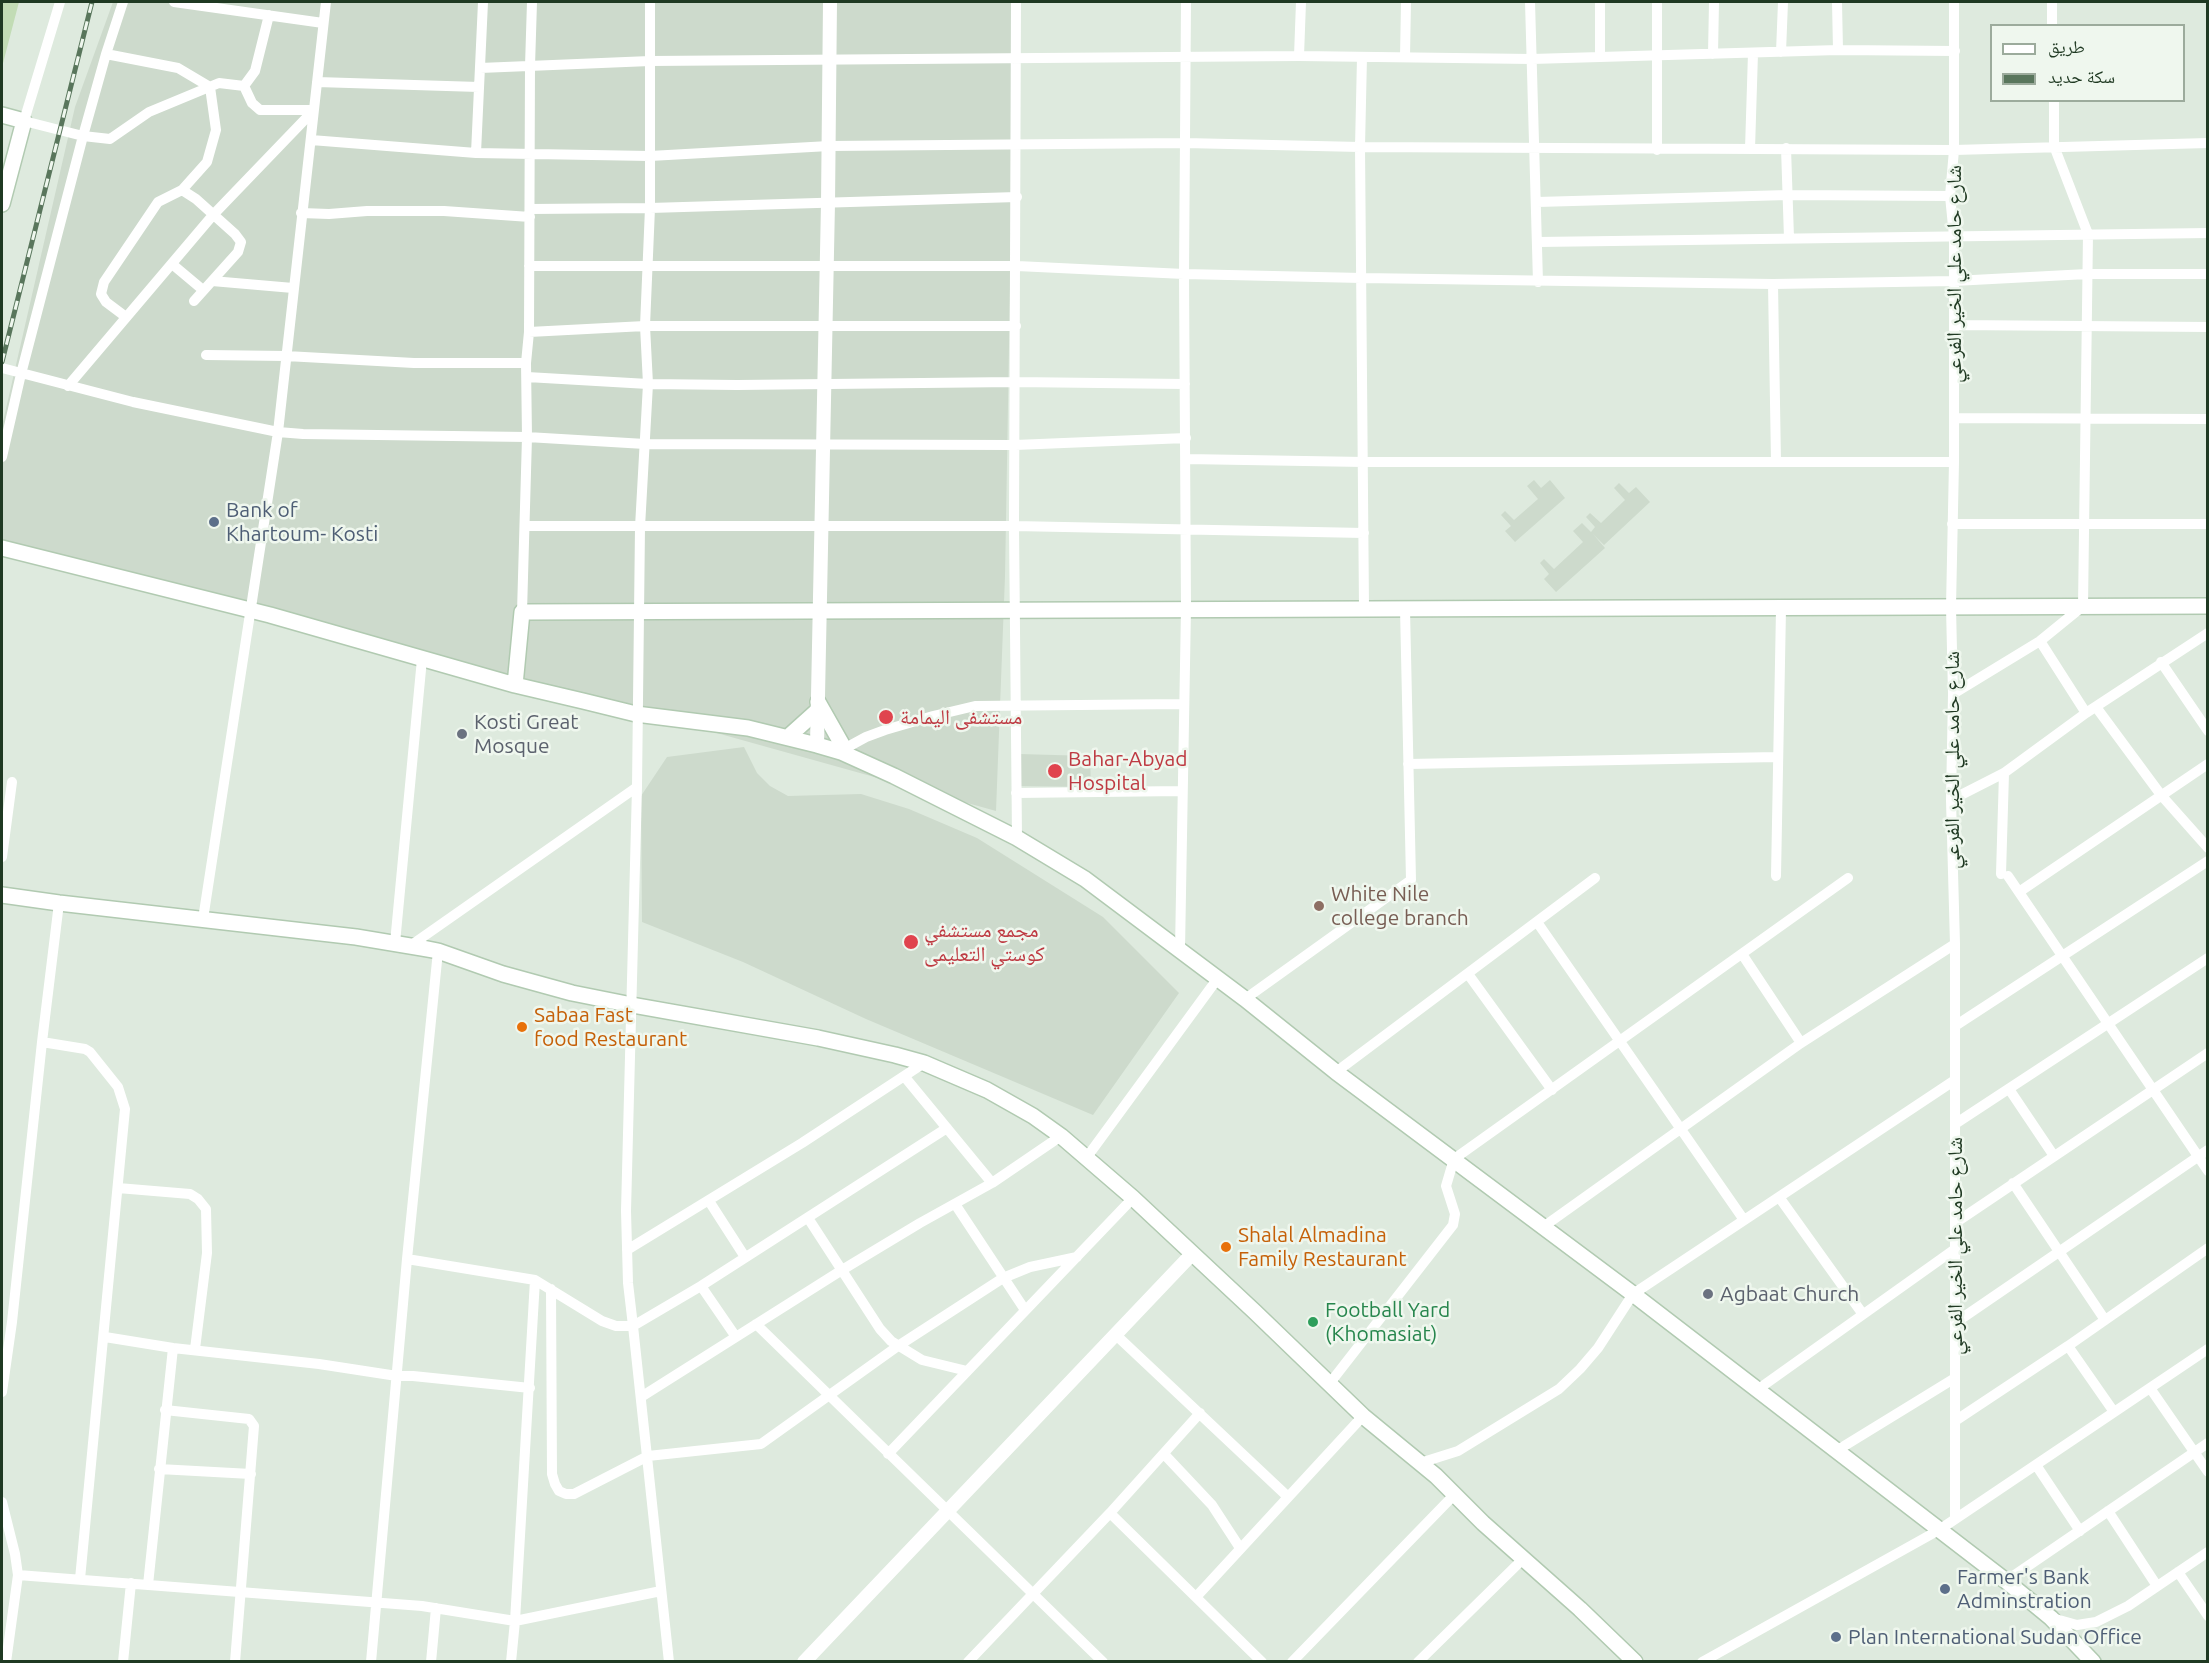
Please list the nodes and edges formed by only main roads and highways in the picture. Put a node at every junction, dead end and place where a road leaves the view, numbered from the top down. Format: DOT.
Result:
graph roads {
  1 [pos="2,115"];
  2 [pos="2,204"];
  3 [pos="2,548"];
  4 [pos="2208,606"];
  5 [pos="515,685"];
  6 [pos="788,737"];
  7 [pos="846,752"];
  8 [pos="2,895"];
  9 [pos="1635,1662"];
  10 [pos="2093,1662"];
  1 -- 2 [label="main road"];
  3 -- 5 [label="main road"];
  4 -- 5 [label="main road"];
  5 -- 6 [label="main road"];
  6 -- 7 [label="main road"];
  6 -- 7 [label="main road"];
  7 -- 10 [label="main road"];
  8 -- 9 [label="main road"];
}
